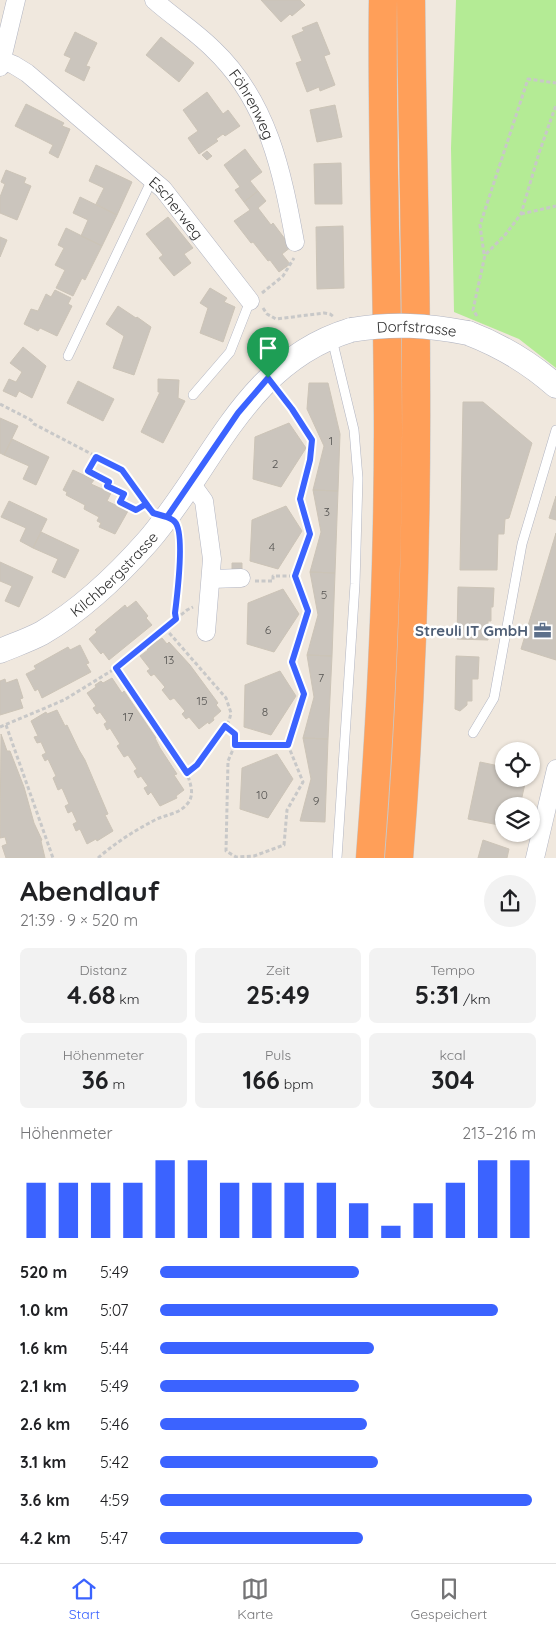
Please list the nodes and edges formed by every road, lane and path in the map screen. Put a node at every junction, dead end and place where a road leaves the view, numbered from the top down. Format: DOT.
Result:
graph roads {
  1 [pos="16,0"];
  2 [pos="154,0"];
  3 [pos="383,0"];
  4 [pos="412,0"];
  5 [pos="1,63"];
  6 [pos="556,83"];
  7 [pos="556,106"];
  8 [pos="154,180"];
  9 [pos="556,206"];
  10 [pos="520,214"];
  11 [pos="295,242"];
  12 [pos="485,255"];
  13 [pos="253,300"];
  14 [pos="340,330"];
  15 [pos="468,333"];
  16 [pos="68,356"];
  17 [pos="268,378"];
  18 [pos="556,386"];
  19 [pos="193,395"];
  20 [pos="0,404"];
  21 [pos="556,430"];
  22 [pos="96,457"];
  23 [pos="191,483"];
  24 [pos="146,504"];
  25 [pos="167,517"];
  26 [pos="211,578"];
  27 [pos="241,578"];
  28 [pos="210,600"];
  29 [pos="176,619"];
  30 [pos="166,628"];
  31 [pos="206,632"];
  32 [pos="0,651"];
  33 [pos="116,668"];
  34 [pos="6,725"];
  35 [pos="225,726"];
  36 [pos="0,727"];
  37 [pos="473,733"];
  38 [pos="235,745"];
  39 [pos="288,745"];
  40 [pos="556,769"];
  41 [pos="187,773"];
  42 [pos="53,858"];
  43 [pos="98,858"];
  44 [pos="337,858"];
  45 [pos="370,858"];
  46 [pos="399,858"];
  47 [pos="535,858"];
  1 -- 5 [label="street"];
  2 -- 11 [label="street, Föhrenweg"];
  3 -- 45 [label="highway"];
  4 -- 46 [label="highway"];
  5 -- 8 [label="street, Escherweg"];
  6 -- 12 [label="path"];
  7 -- 10 [label="path"];
  8 -- 13 [label="street, Escherweg"];
  8 -- 16 [label="lane"];
  9 -- 10 [label="path"];
  10 -- 12 [label="path"];
  11 -- 13 [label="path"];
  12 -- 15 [label="path"];
  13 -- 14 [label="path"];
  13 -- 19 [label="lane"];
  14 -- 15 [label="street, Dorfstrasse, bridge"];
  14 -- 17 [label="street, Kilchbergstrasse"];
  14 -- 44 [label="lane"];
  15 -- 18 [label="street, Dorfstrasse"];
  17 -- 23 [label="street, Kilchbergstrasse"];
  17 -- 39 [label="path"];
  20 -- 22 [label="path"];
  21 -- 37 [label="lane"];
  22 -- 24 [label="path"];
  22 -- 24 [label="path"];
  23 -- 25 [label="street, Kilchbergstrasse"];
  23 -- 26 [label="street"];
  24 -- 25 [label="path"];
  25 -- 29 [label="path"];
  25 -- 32 [label="street, Kilchbergstrasse"];
  26 -- 27 [label="street"];
  26 -- 28 [label="street"];
  28 -- 29 [label="path"];
  28 -- 31 [label="street"];
  29 -- 30 [label="path"];
  30 -- 33 [label="path"];
  30 -- 35 [label="path"];
  33 -- 34 [label="path"];
  33 -- 41 [label="path"];
  34 -- 36 [label="path"];
  34 -- 42 [label="path"];
  35 -- 38 [label="path"];
  35 -- 41 [label="path"];
  38 -- 39 [label="path"];
  38 -- 39 [label="path"];
  40 -- 47 [label="street"];
  41 -- 43 [label="path"];
}
